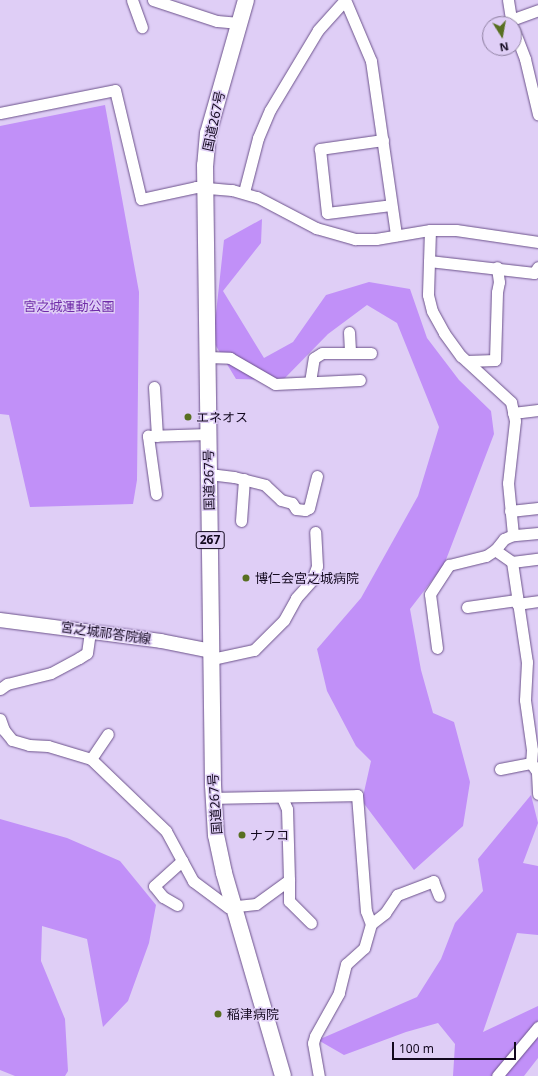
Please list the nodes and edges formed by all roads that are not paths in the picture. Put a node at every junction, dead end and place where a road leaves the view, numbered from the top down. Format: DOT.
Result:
graph roads {
  1 [pos="132,0"];
  2 [pos="153,0"];
  3 [pos="246,0"];
  4 [pos="508,0"];
  5 [pos="345,1"];
  6 [pos="538,10"];
  7 [pos="511,16"];
  8 [pos="522,19"];
  9 [pos="239,23"];
  10 [pos="142,27"];
  11 [pos="522,52"];
  12 [pos="535,86"];
  13 [pos="0,113"];
  14 [pos="538,114"];
  15 [pos="383,140"];
  16 [pos="207,189"];
  17 [pos="244,192"];
  18 [pos="391,204"];
  19 [pos="430,230"];
  20 [pos="396,235"];
  21 [pos="538,242"];
  22 [pos="429,261"];
  23 [pos="497,267"];
  24 [pos="538,267"];
  25 [pos="349,332"];
  26 [pos="350,353"];
  27 [pos="371,354"];
  28 [pos="207,357"];
  29 [pos="466,361"];
  30 [pos="360,380"];
  31 [pos="310,382"];
  32 [pos="154,387"];
  33 [pos="538,410"];
  34 [pos="513,413"];
  35 [pos="208,434"];
  36 [pos="158,436"];
  37 [pos="208,474"];
  38 [pos="317,476"];
  39 [pos="244,480"];
  40 [pos="156,494"];
  41 [pos="538,508"];
  42 [pos="510,512"];
  43 [pos="241,522"];
  44 [pos="315,532"];
  45 [pos="538,533"];
  46 [pos="513,535"];
  47 [pos="495,550"];
  48 [pos="538,559"];
  49 [pos="512,562"];
  50 [pos="538,601"];
  51 [pos="517,602"];
  52 [pos="467,607"];
  53 [pos="0,620"];
  54 [pos="90,631"];
  55 [pos="437,648"];
  56 [pos="212,655"];
  57 [pos="0,689"];
  58 [pos="0,719"];
  59 [pos="108,734"];
  60 [pos="535,751"];
  61 [pos="91,759"];
  62 [pos="500,769"];
  63 [pos="536,770"];
  64 [pos="538,794"];
  65 [pos="282,797"];
  66 [pos="214,798"];
  67 [pos="182,861"];
  68 [pos="289,880"];
  69 [pos="439,896"];
  70 [pos="177,905"];
  71 [pos="234,907"];
  72 [pos="311,923"];
  73 [pos="371,924"];
  74 [pos="538,1027"];
  75 [pos="283,1076"];
  76 [pos="319,1076"];
  77 [pos="497,1076"];
  1 -- 10 [label="street"];
  2 -- 9 [label="street"];
  3 -- 9 [label="highway, 国道267号 / 267"];
  4 -- 7 [label="street"];
  5 -- 15 [label="street"];
  5 -- 17 [label="street"];
  6 -- 8 [label="street"];
  9 -- 16 [label="highway, 国道267号 / 267"];
  11 -- 12 [label="street"];
  12 -- 14 [label="street"];
  13 -- 16 [label="street"];
  15 -- 18 [label="street"];
  15 -- 18 [label="street"];
  16 -- 17 [label="street"];
  16 -- 28 [label="highway, 国道267号 / 267"];
  17 -- 20 [label="street"];
  18 -- 20 [label="street"];
  19 -- 20 [label="street"];
  19 -- 21 [label="street"];
  19 -- 22 [label="street"];
  22 -- 23 [label="street"];
  22 -- 29 [label="street"];
  23 -- 24 [label="street"];
  23 -- 29 [label="street"];
  25 -- 26 [label="street"];
  26 -- 27 [label="street"];
  26 -- 31 [label="street"];
  28 -- 31 [label="street"];
  28 -- 35 [label="highway, 国道267号 / 267"];
  29 -- 34 [label="street"];
  30 -- 31 [label="street"];
  32 -- 36 [label="street"];
  33 -- 34 [label="street"];
  34 -- 42 [label="street"];
  35 -- 36 [label="street"];
  35 -- 37 [label="highway, 国道267号 / 267"];
  36 -- 40 [label="street"];
  37 -- 39 [label="street"];
  37 -- 56 [label="highway, 国道267号 / 267"];
  38 -- 39 [label="street"];
  39 -- 43 [label="street"];
  41 -- 42 [label="street"];
  42 -- 46 [label="street"];
  44 -- 56 [label="street"];
  45 -- 46 [label="street"];
  46 -- 47 [label="street"];
  47 -- 49 [label="street"];
  47 -- 55 [label="street"];
  48 -- 49 [label="street"];
  49 -- 51 [label="street"];
  50 -- 51 [label="street"];
  51 -- 52 [label="street"];
  51 -- 60 [label="street"];
  53 -- 54 [label="main road, 宮之城祁答院線"];
  54 -- 56 [label="main road, 宮之城祁答院線"];
  54 -- 57 [label="street"];
  56 -- 66 [label="highway, 国道267号 / 267"];
  58 -- 61 [label="street"];
  59 -- 61 [label="street"];
  60 -- 63 [label="street"];
  61 -- 67 [label="street"];
  62 -- 63 [label="street"];
  63 -- 64 [label="street"];
  65 -- 66 [label="street"];
  65 -- 68 [label="street"];
  65 -- 73 [label="street"];
  66 -- 71 [label="highway, 国道267号 / 267"];
  67 -- 70 [label="street"];
  67 -- 71 [label="street"];
  68 -- 71 [label="street"];
  68 -- 72 [label="street"];
  69 -- 73 [label="street"];
  71 -- 75 [label="highway, 国道267号 / 267"];
  73 -- 76 [label="street"];
  74 -- 77 [label="street"];
}
